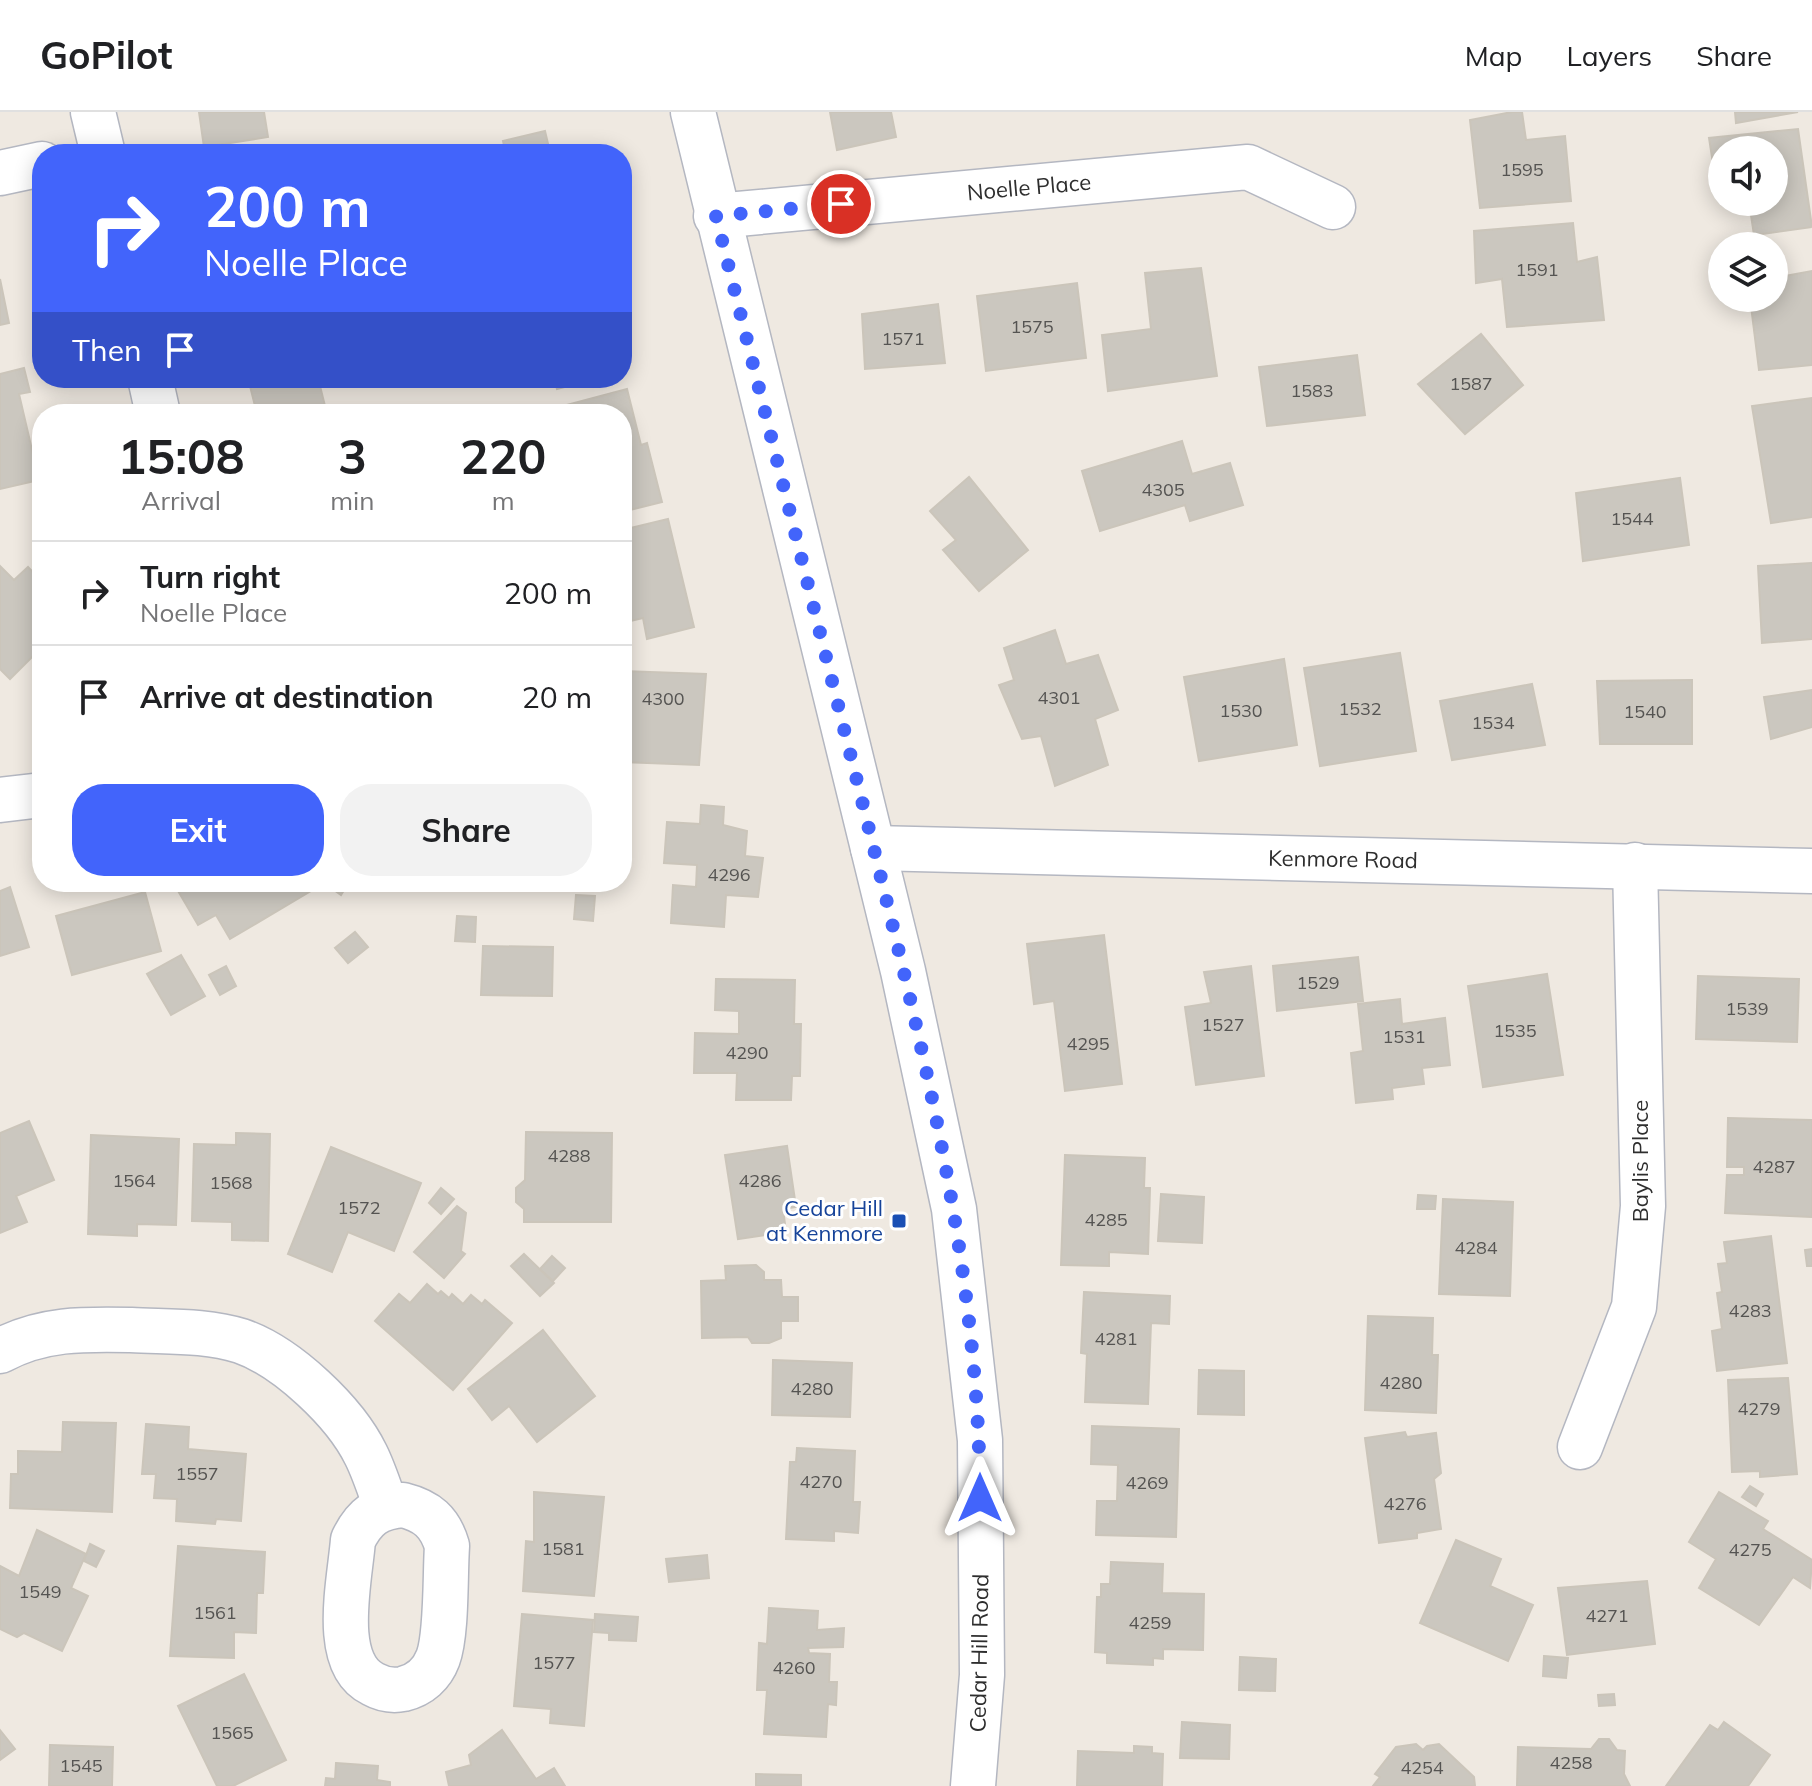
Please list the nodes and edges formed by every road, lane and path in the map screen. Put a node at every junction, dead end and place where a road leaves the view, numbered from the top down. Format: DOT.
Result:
graph roads {
  1 [pos="693,112"];
  2 [pos="32,166"];
  3 [pos="0,173"];
  4 [pos="1333,207"];
  5 [pos="716,216"];
  6 [pos="32,796"];
  7 [pos="0,800"];
  8 [pos="873,848"];
  9 [pos="1635,865"];
  10 [pos="1812,871"];
  11 [pos="0,1351"];
  12 [pos="1580,1447"];
  13 [pos="386,1507"];
  14 [pos="973,1786"];
  1 -- 5 [label="street, Cedar Hill Road"];
  2 -- 3 [label="street"];
  4 -- 5 [label="street, Noelle Place"];
  5 -- 8 [label="street, Cedar Hill Road"];
  6 -- 7 [label="street"];
  8 -- 9 [label="street, Kenmore Road"];
  8 -- 14 [label="street, Cedar Hill Road"];
  9 -- 10 [label="street, Kenmore Road"];
  9 -- 12 [label="street, Baylis Place"];
  11 -- 13 [label="street"];
}
